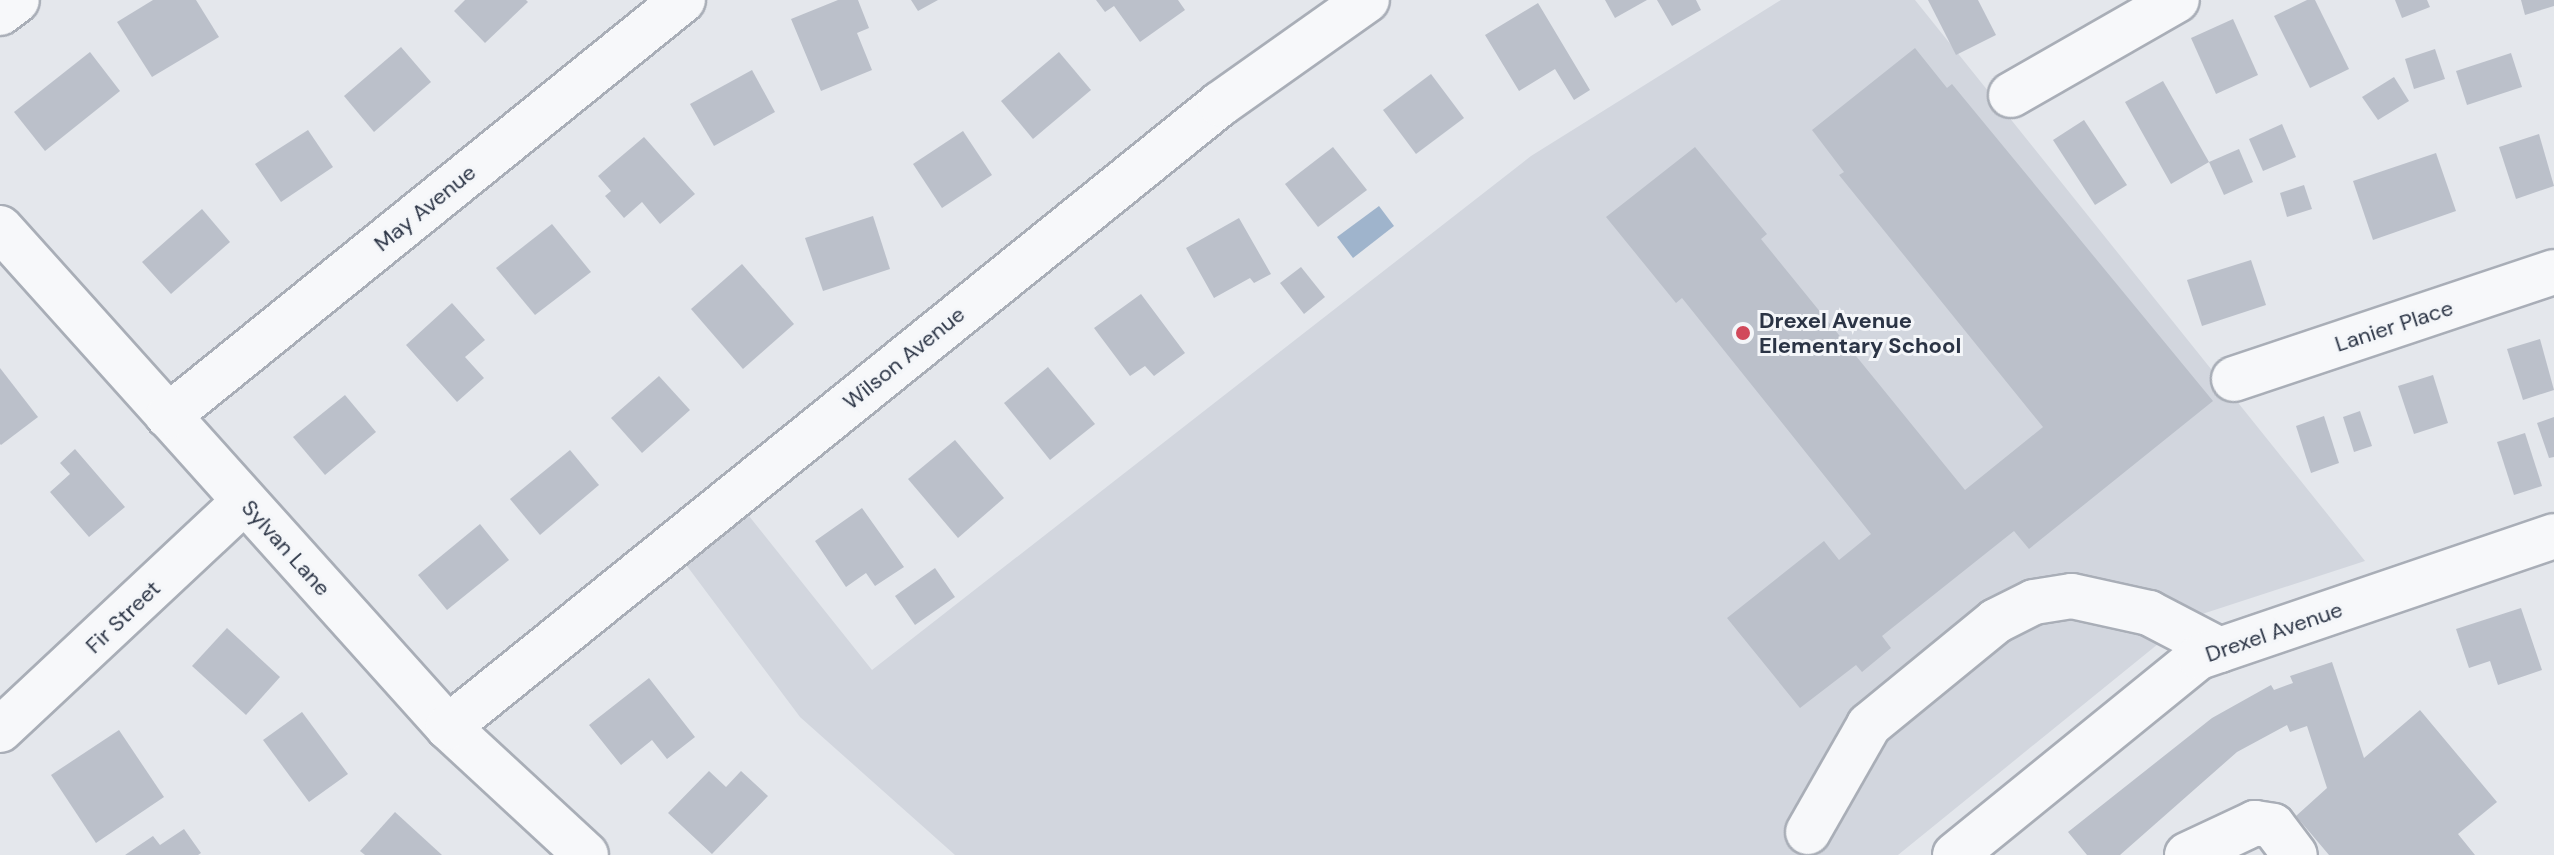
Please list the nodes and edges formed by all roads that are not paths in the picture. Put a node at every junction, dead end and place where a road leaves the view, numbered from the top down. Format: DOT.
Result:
graph roads {
  1 [pos="17,0"];
  2 [pos="683,0"];
  3 [pos="1367,0"];
  4 [pos="2177,0"];
  5 [pos="0,13"];
  6 [pos="2011,95"];
  7 [pos="0,228"];
  8 [pos="2554,272"];
  9 [pos="2234,379"];
  10 [pos="168,416"];
  11 [pos="244,502"];
  12 [pos="2554,536"];
  13 [pos="2220,650"];
  14 [pos="448,727"];
  15 [pos="0,730"];
  16 [pos="1805,847"];
  17 [pos="1973,849"];
  18 [pos="586,855"];
  19 [pos="2187,855"];
  20 [pos="2295,855"];
  1 -- 5 [label="street"];
  2 -- 10 [label="street, May Avenue"];
  3 -- 14 [label="street, Wilson Avenue"];
  4 -- 6 [label="street"];
  7 -- 10 [label="street, Sylvan Lane"];
  8 -- 9 [label="street, Lanier Place"];
  10 -- 11 [label="street, Sylvan Lane"];
  11 -- 14 [label="street, Sylvan Lane"];
  11 -- 15 [label="street, Fir Street"];
  12 -- 13 [label="street, Drexel Avenue"];
  13 -- 16 [label="street"];
  13 -- 17 [label="street, Drexel Avenue"];
  14 -- 18 [label="street, Sylvan Lane"];
  19 -- 20 [label="street"];
}
